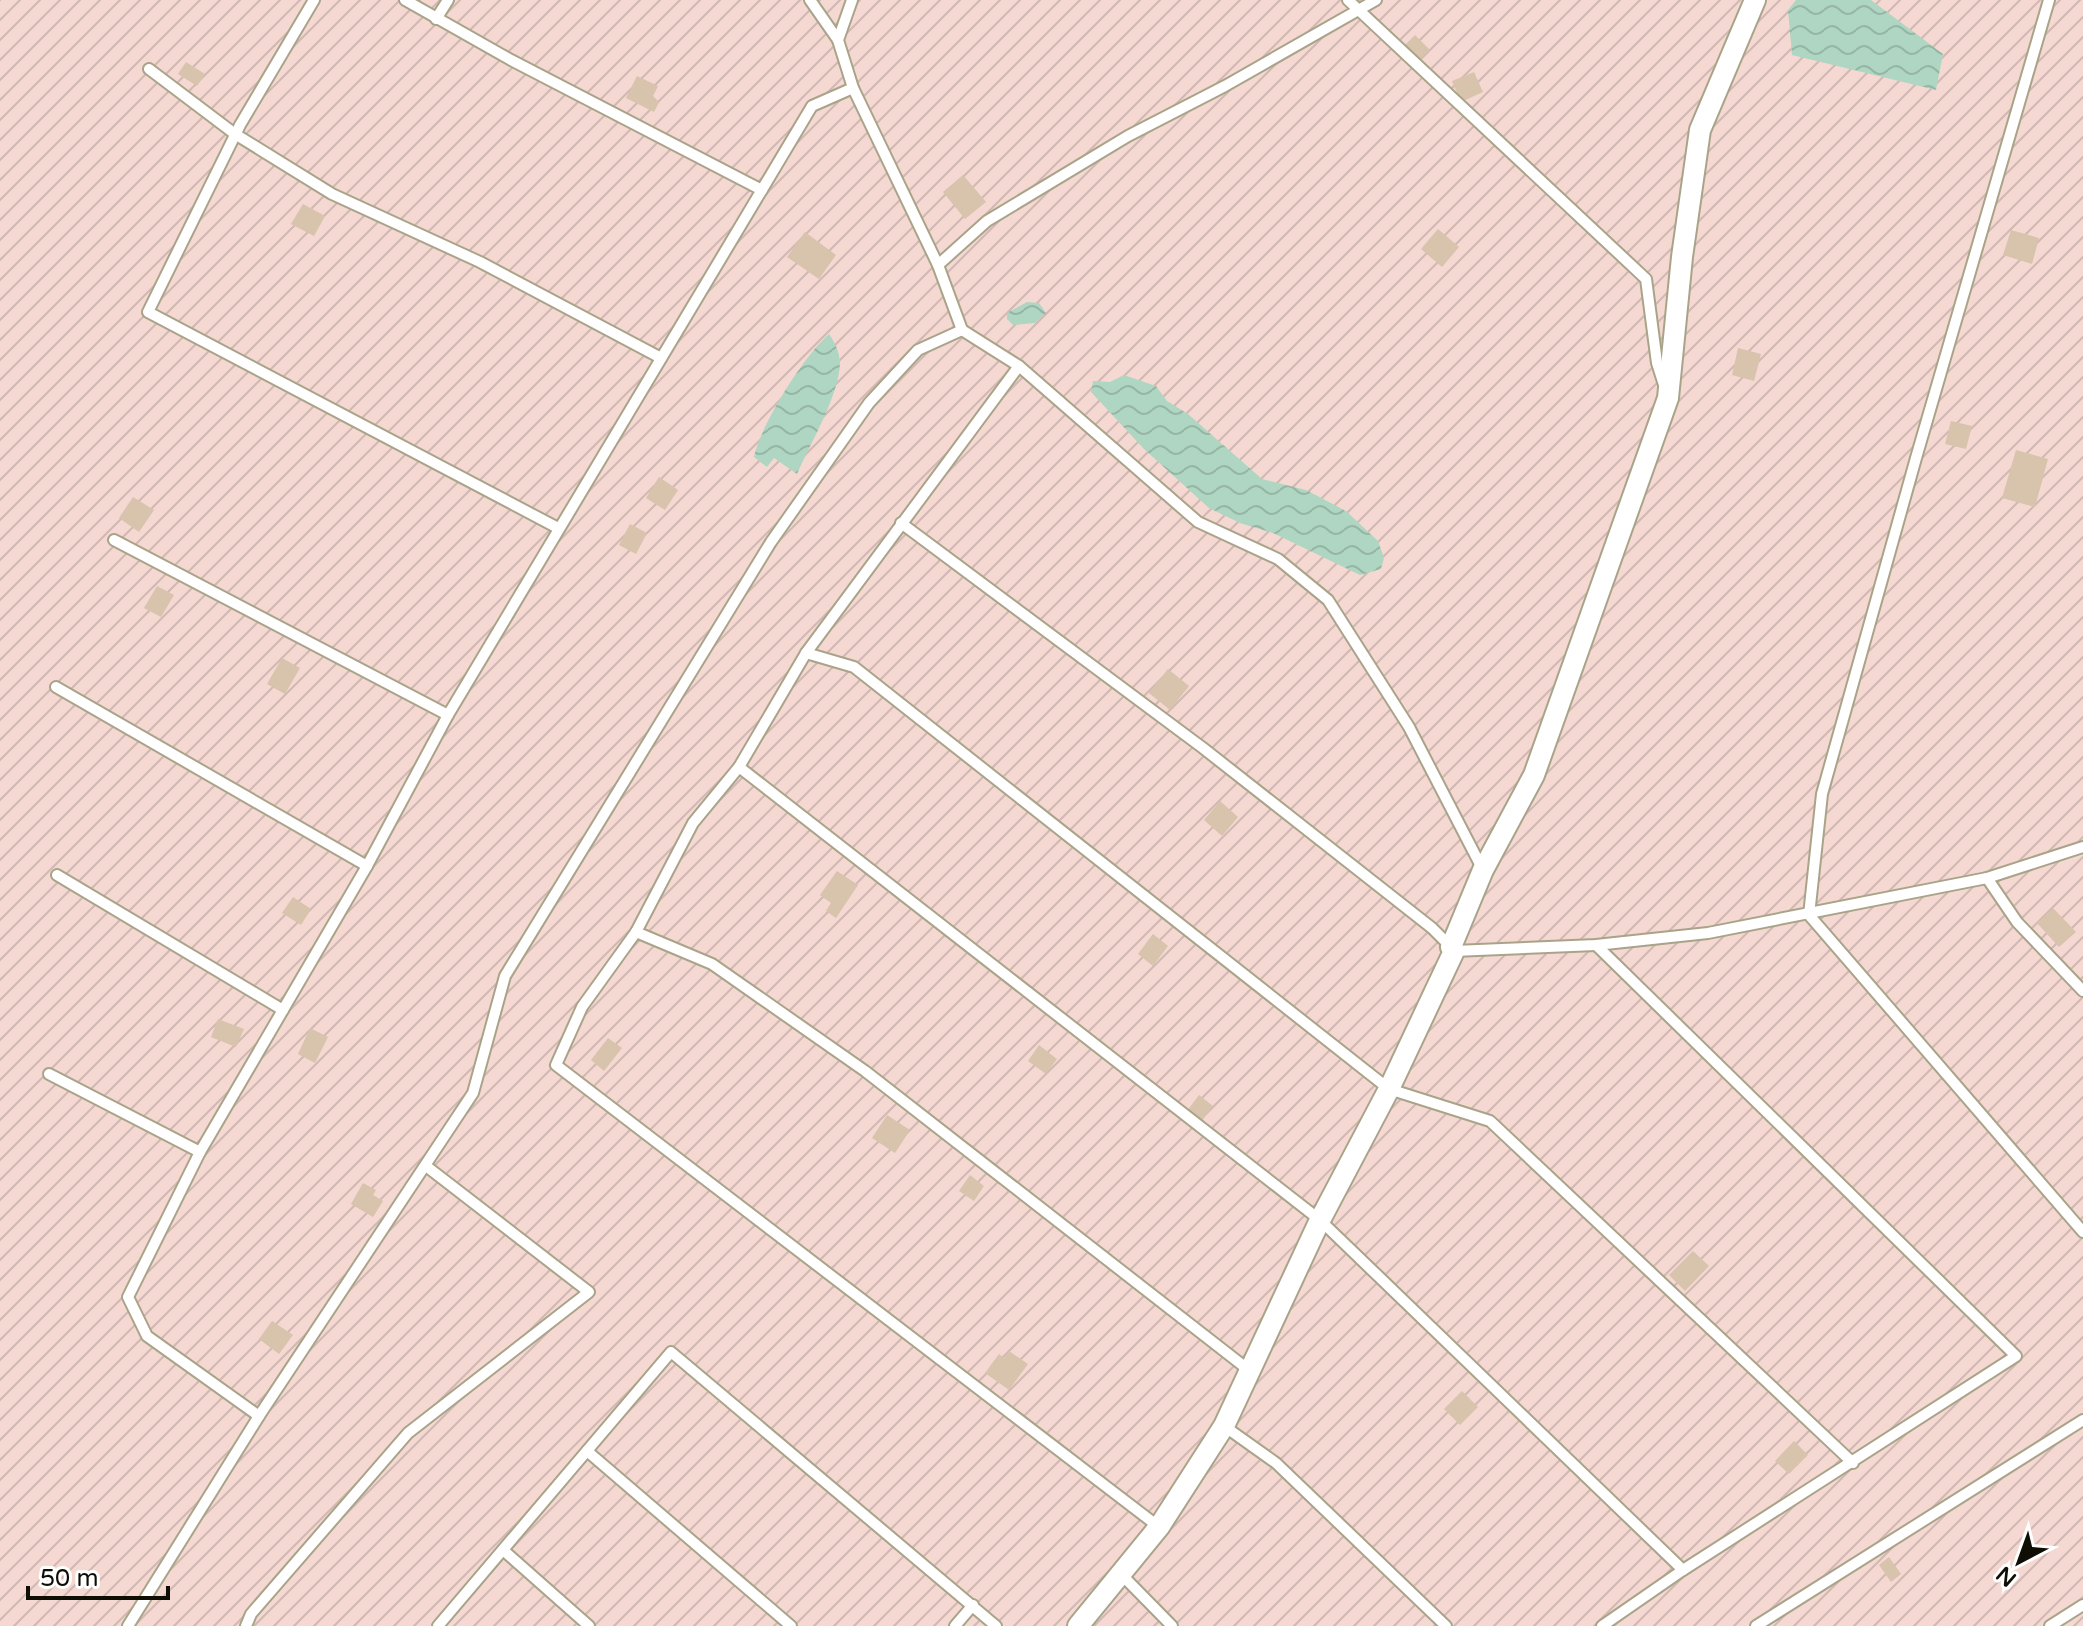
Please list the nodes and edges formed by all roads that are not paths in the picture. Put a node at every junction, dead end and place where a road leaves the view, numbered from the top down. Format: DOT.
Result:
graph roads {
  1 [pos="314,0"];
  2 [pos="405,0"];
  3 [pos="448,0"];
  4 [pos="810,0"];
  5 [pos="852,0"];
  6 [pos="1348,0"];
  7 [pos="1376,0"];
  8 [pos="1755,0"];
  9 [pos="2049,0"];
  10 [pos="1358,9"];
  11 [pos="436,19"];
  12 [pos="838,40"];
  13 [pos="149,69"];
  14 [pos="853,88"];
  15 [pos="235,134"];
  16 [pos="762,190"];
  17 [pos="938,265"];
  18 [pos="962,330"];
  19 [pos="661,358"];
  20 [pos="1019,366"];
  21 [pos="1668,398"];
  22 [pos="901,523"];
  23 [pos="558,528"];
  24 [pos="114,540"];
  25 [pos="806,653"];
  26 [pos="56,687"];
  27 [pos="448,715"];
  28 [pos="739,767"];
  29 [pos="2083,847"];
  30 [pos="367,866"];
  31 [pos="1483,870"];
  32 [pos="57,875"];
  33 [pos="1987,878"];
  34 [pos="1809,915"];
  35 [pos="636,932"];
  36 [pos="1596,945"];
  37 [pos="1453,949"];
  38 [pos="2083,991"];
  39 [pos="283,1010"];
  40 [pos="49,1074"];
  41 [pos="1389,1089"];
  42 [pos="200,1152"];
  43 [pos="426,1166"];
  44 [pos="1320,1220"];
  45 [pos="2083,1232"];
  46 [pos="1250,1371"];
  47 [pos="259,1416"];
  48 [pos="2083,1420"];
  49 [pos="1224,1426"];
  50 [pos="587,1451"];
  51 [pos="1853,1463"];
  52 [pos="1159,1527"];
  53 [pos="503,1550"];
  54 [pos="1683,1570"];
  55 [pos="1121,1574"];
  56 [pos="973,1605"];
  57 [pos="2083,1605"];
  58 [pos="128,1626"];
  59 [pos="246,1626"];
  60 [pos="438,1626"];
  61 [pos="589,1626"];
  62 [pos="791,1626"];
  63 [pos="955,1626"];
  64 [pos="996,1626"];
  65 [pos="1078,1626"];
  66 [pos="1172,1626"];
  67 [pos="1446,1626"];
  68 [pos="1602,1626"];
  69 [pos="1756,1626"];
  70 [pos="2050,1626"];
  1 -- 15 [label="lane"];
  2 -- 11 [label="lane"];
  3 -- 11 [label="lane"];
  4 -- 12 [label="lane"];
  5 -- 12 [label="lane"];
  6 -- 10 [label="lane"];
  7 -- 10 [label="lane"];
  8 -- 21 [label="street"];
  9 -- 34 [label="lane"];
  10 -- 17 [label="lane"];
  10 -- 21 [label="lane"];
  11 -- 16 [label="lane"];
  12 -- 14 [label="lane"];
  13 -- 15 [label="lane"];
  14 -- 16 [label="lane"];
  14 -- 17 [label="lane"];
  15 -- 19 [label="lane"];
  15 -- 23 [label="lane"];
  16 -- 19 [label="lane"];
  17 -- 18 [label="lane"];
  18 -- 20 [label="lane"];
  18 -- 43 [label="lane"];
  19 -- 23 [label="lane"];
  20 -- 22 [label="lane"];
  20 -- 31 [label="lane"];
  21 -- 31 [label="street"];
  22 -- 25 [label="lane"];
  22 -- 37 [label="lane"];
  23 -- 27 [label="lane"];
  24 -- 27 [label="lane"];
  25 -- 28 [label="lane"];
  25 -- 41 [label="lane"];
  26 -- 30 [label="lane"];
  27 -- 30 [label="lane"];
  28 -- 35 [label="lane"];
  28 -- 44 [label="lane"];
  29 -- 33 [label="lane"];
  30 -- 39 [label="lane"];
  31 -- 37 [label="street"];
  32 -- 39 [label="lane"];
  33 -- 34 [label="lane"];
  33 -- 38 [label="lane"];
  34 -- 36 [label="lane"];
  34 -- 45 [label="lane"];
  35 -- 46 [label="lane"];
  35 -- 52 [label="lane"];
  36 -- 37 [label="lane"];
  36 -- 51 [label="lane"];
  37 -- 41 [label="street"];
  39 -- 42 [label="lane"];
  40 -- 42 [label="lane"];
  41 -- 44 [label="street"];
  41 -- 51 [label="lane"];
  42 -- 47 [label="lane"];
  43 -- 47 [label="lane"];
  43 -- 59 [label="lane"];
  44 -- 46 [label="street"];
  44 -- 54 [label="lane"];
  46 -- 49 [label="street"];
  47 -- 58 [label="lane"];
  48 -- 69 [label="lane"];
  49 -- 52 [label="street"];
  49 -- 67 [label="lane"];
  50 -- 53 [label="lane"];
  50 -- 56 [label="lane"];
  50 -- 62 [label="lane"];
  51 -- 54 [label="lane"];
  52 -- 55 [label="street"];
  53 -- 60 [label="lane"];
  53 -- 61 [label="lane"];
  54 -- 68 [label="lane"];
  55 -- 65 [label="street"];
  55 -- 66 [label="lane"];
  56 -- 63 [label="lane"];
  56 -- 64 [label="lane"];
  57 -- 70 [label="lane"];
}
